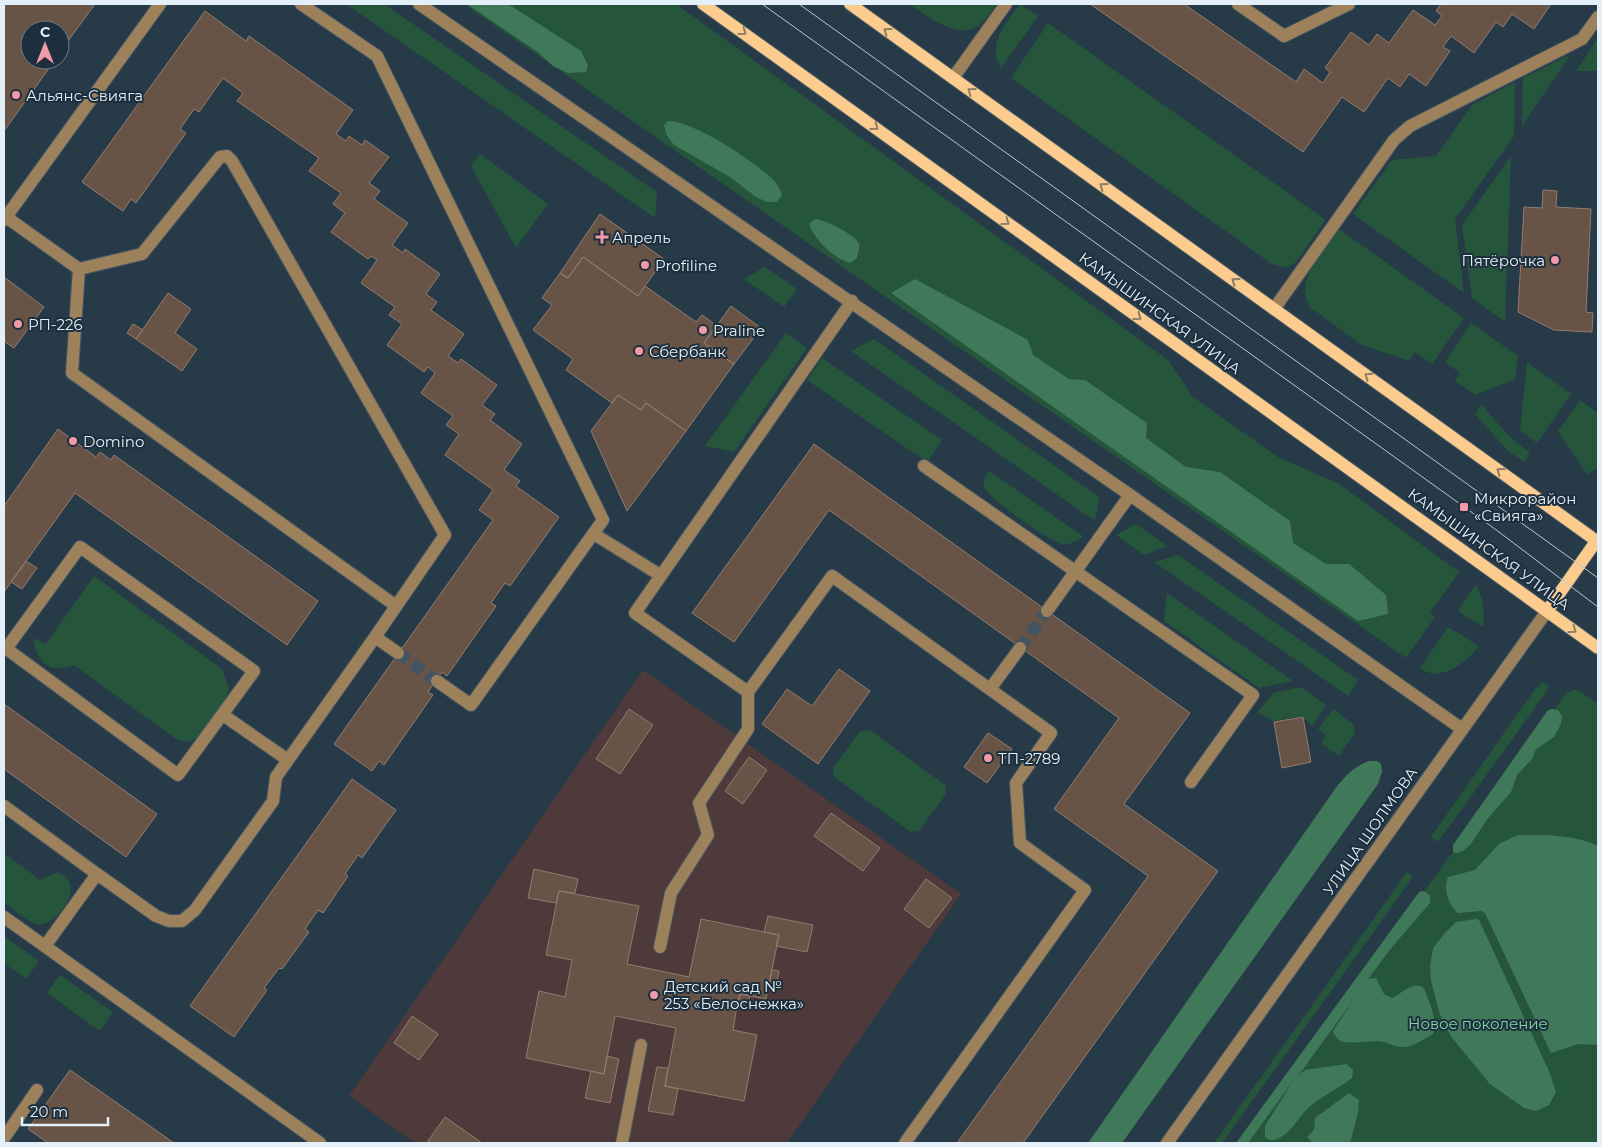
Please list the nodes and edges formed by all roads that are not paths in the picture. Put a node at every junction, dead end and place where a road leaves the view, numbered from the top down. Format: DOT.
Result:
graph roads {
  1 [pos="160,4"];
  2 [pos="301,4"];
  3 [pos="419,4"];
  4 [pos="703,4"];
  5 [pos="850,4"];
  6 [pos="1006,4"];
  7 [pos="1238,4"];
  8 [pos="1350,4"];
  9 [pos="1598,16"];
  10 [pos="953,78"];
  11 [pos="5,219"];
  12 [pos="79,269"];
  13 [pos="852,301"];
  14 [pos="1274,309"];
  15 [pos="924,466"];
  16 [pos="1130,494"];
  17 [pos="594,534"];
  18 [pos="1598,540"];
  19 [pos="1076,571"];
  20 [pos="660,575"];
  21 [pos="396,606"];
  22 [pos="1047,611"];
  23 [pos="1547,611"];
  24 [pos="375,637"];
  25 [pos="5,648"];
  26 [pos="1020,648"];
  27 [pos="1598,648"];
  28 [pos="398,653"];
  29 [pos="436,681"];
  30 [pos="990,689"];
  31 [pos="748,692"];
  32 [pos="223,715"];
  33 [pos="1462,729"];
  34 [pos="288,760"];
  35 [pos="1191,782"];
  36 [pos="4,806"];
  37 [pos="97,874"];
  38 [pos="4,917"];
  39 [pos="45,946"];
  40 [pos="660,947"];
  41 [pos="642,1044"];
  42 [pos="37,1090"];
  43 [pos="4,1138"];
  44 [pos="1171,1142"];
  45 [pos="320,1143"];
  46 [pos="622,1143"];
  47 [pos="905,1143"];
  1 -- 11 [label="street"];
  2 -- 17 [label="street"];
  3 -- 13 [label="street"];
  4 -- 23 [label="main road, КАМЫШИНСКАЯ УЛИЦА, one-way"];
  10 -- 5 [label="main road, one-way"];
  6 -- 10 [label="street"];
  7 -- 8 [label="street"];
  9 -- 14 [label="street"];
  14 -- 10 [label="main road, one-way"];
  11 -- 12 [label="street"];
  12 -- 21 [label="street"];
  12 -- 21 [label="street"];
  13 -- 16 [label="street"];
  13 -- 20 [label="street"];
  18 -- 14 [label="main road, one-way"];
  15 -- 19 [label="street"];
  16 -- 19 [label="street"];
  16 -- 33 [label="street"];
  17 -- 20 [label="street"];
  17 -- 29 [label="street"];
  18 -- 23 [label="main road, УЛИЦА ШОЛМОВА"];
  19 -- 22 [label="street"];
  19 -- 35 [label="street"];
  20 -- 31 [label="street"];
  21 -- 24 [label="street"];
  23 -- 27 [label="main road, КАМЫШИНСКАЯ УЛИЦА, one-way"];
  23 -- 33 [label="street, УЛИЦА ШОЛМОВА"];
  24 -- 28 [label="street"];
  24 -- 34 [label="street"];
  25 -- 32 [label="street"];
  25 -- 32 [label="street"];
  26 -- 30 [label="street"];
  30 -- 31 [label="street"];
  30 -- 47 [label="street"];
  31 -- 40 [label="street"];
  32 -- 34 [label="street"];
  33 -- 44 [label="street, УЛИЦА ШОЛМОВА"];
  34 -- 37 [label="street"];
  36 -- 37 [label="street"];
  37 -- 39 [label="street"];
  38 -- 39 [label="street"];
  39 -- 45 [label="street"];
  41 -- 46 [label="street"];
  42 -- 43 [label="street"];
}
